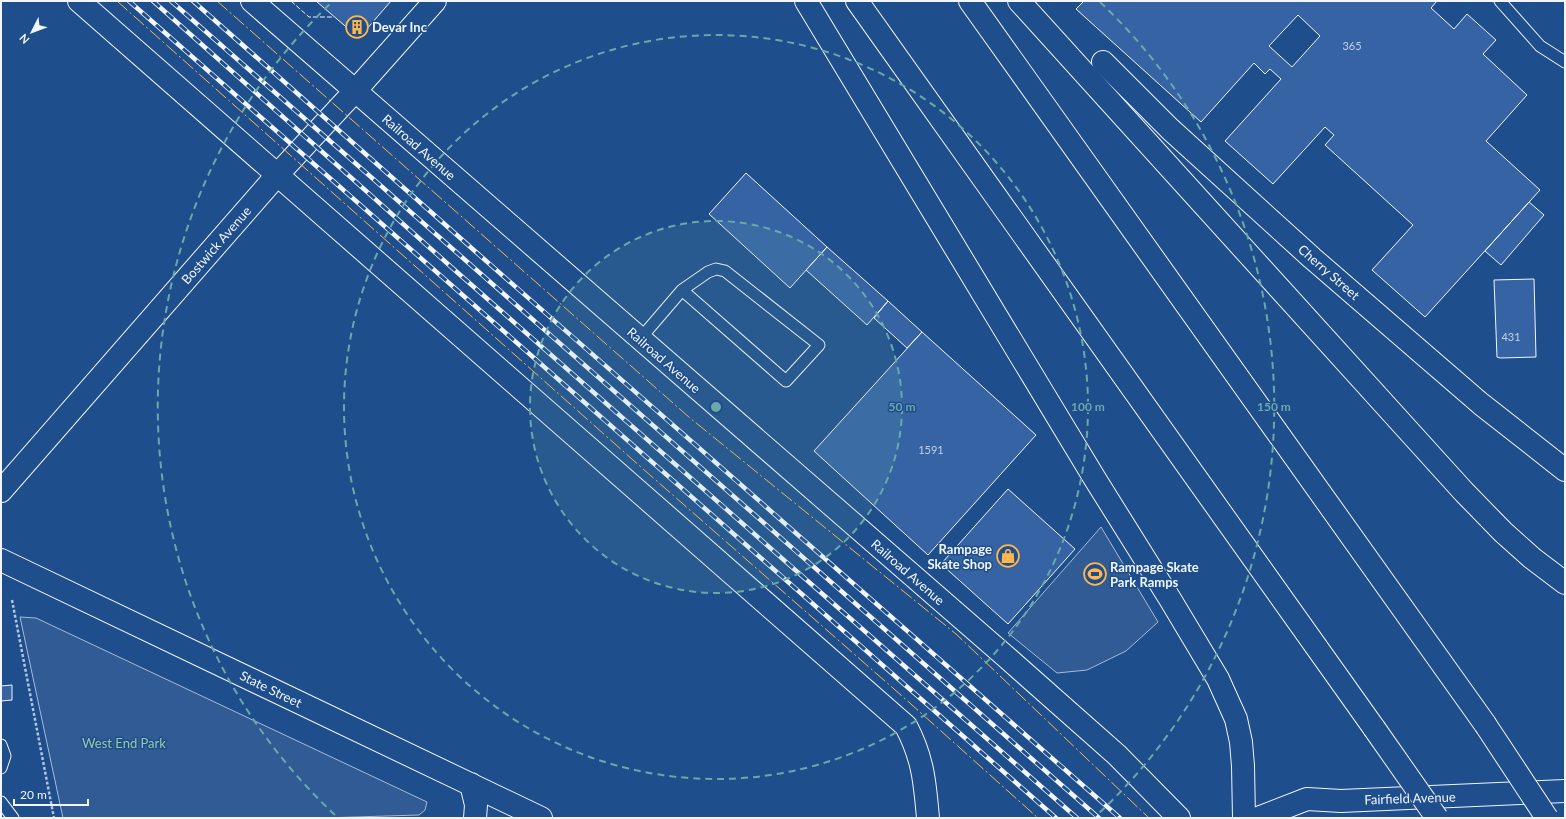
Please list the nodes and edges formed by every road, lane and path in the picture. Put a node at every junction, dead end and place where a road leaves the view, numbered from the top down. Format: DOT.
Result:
graph roads {
  1 [pos="79,1"];
  2 [pos="252,1"];
  3 [pos="435,1"];
  4 [pos="806,1"];
  5 [pos="857,1"];
  6 [pos="970,1"];
  7 [pos="1018,1"];
  8 [pos="1506,4"];
  9 [pos="1102,62"];
  10 [pos="1565,62"];
  11 [pos="355,91"];
  12 [pos="278,174"];
  13 [pos="682,290"];
  14 [pos="640,339"];
  15 [pos="1565,470"];
  16 [pos="1,491"];
  17 [pos="1,560"];
  18 [pos="1565,583"];
  19 [pos="12,600"];
  20 [pos="1,745"];
  21 [pos="1,768"];
  22 [pos="470,784"];
  23 [pos="1565,791"];
  24 [pos="1,802"];
  25 [pos="13,818"];
  26 [pos="54,818"];
  27 [pos="475,818"];
  28 [pos="541,818"];
  29 [pos="928,818"];
  30 [pos="1179,818"];
  31 [pos="1244,818"];
  32 [pos="1258,818"];
  33 [pos="1437,818"];
  34 [pos="1548,818"];
  1 -- 12 [label="main road"];
  2 -- 11 [label="main road, Railroad Avenue"];
  3 -- 11 [label="main road, Bostwick Avenue"];
  4 -- 31 [label="main road"];
  5 -- 33 [label="main road, bridge"];
  6 -- 34 [label="main road, bridge"];
  7 -- 18 [label="main road"];
  8 -- 10 [label="lane"];
  9 -- 15 [label="main road, Cherry Street"];
  11 -- 12 [label="main road, Bostwick Avenue"];
  11 -- 14 [label="main road, Railroad Avenue"];
  12 -- 16 [label="main road, Bostwick Avenue"];
  12 -- 29 [label="main road"];
  13 -- 13 [label="lane"];
  13 -- 14 [label="lane"];
  14 -- 30 [label="main road, Railroad Avenue"];
  17 -- 22 [label="main road, State Street"];
  19 -- 26 [label="path"];
  20 -- 21 [label="lane"];
  22 -- 27 [label="main road"];
  22 -- 28 [label="main road, State Street"];
  23 -- 32 [label="main road, Fairfield Avenue"];
  24 -- 25 [label="lane"];
}
